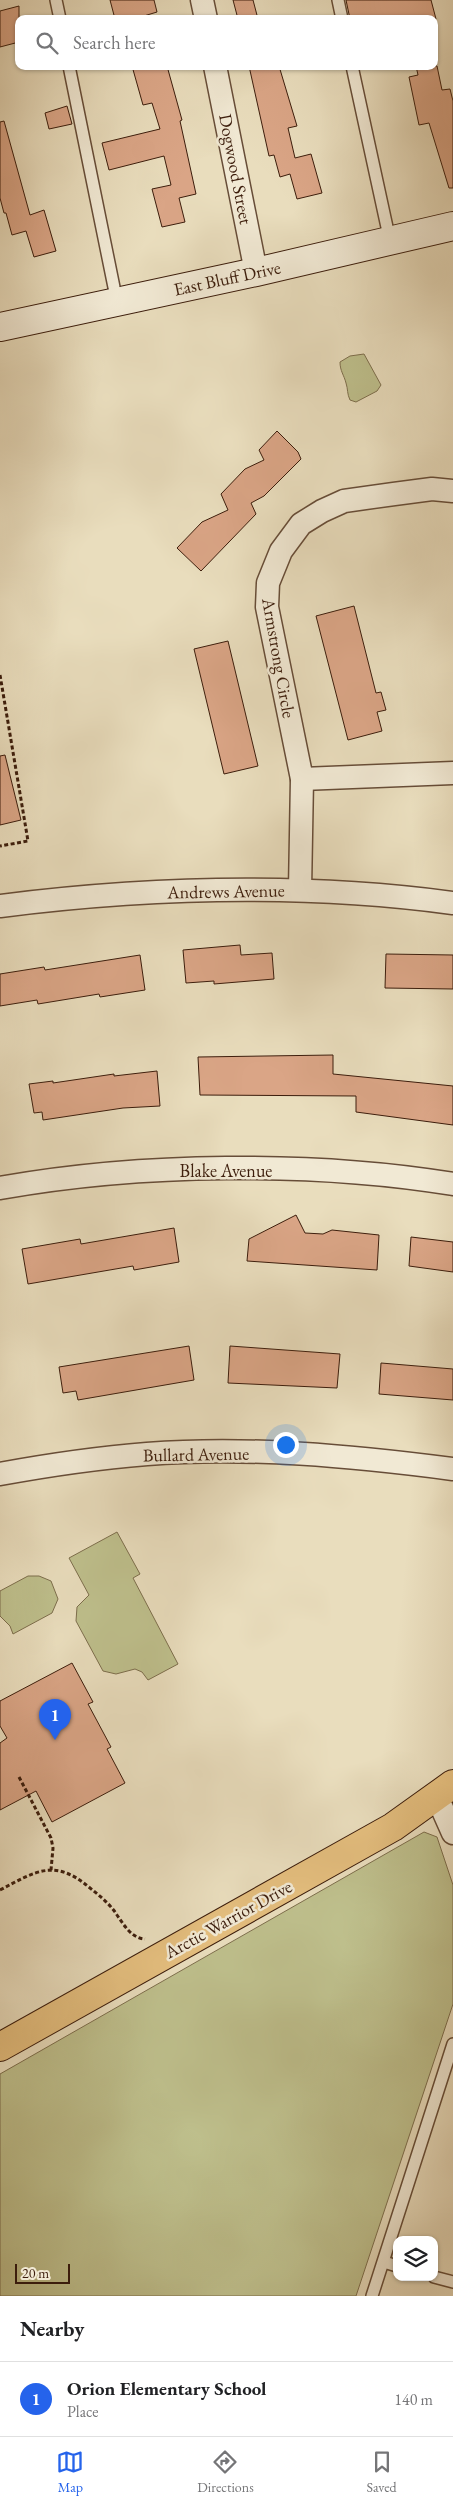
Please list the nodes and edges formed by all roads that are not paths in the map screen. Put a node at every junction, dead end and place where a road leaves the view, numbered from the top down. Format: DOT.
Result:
graph roads {
  1 [pos="56,0"];
  2 [pos="202,0"];
  3 [pos="338,0"];
  4 [pos="59,15"];
  5 [pos="205,15"];
  6 [pos="341,15"];
  7 [pos="71,70"];
  8 [pos="216,70"];
  9 [pos="353,70"];
  10 [pos="453,226"];
  11 [pos="390,241"];
  12 [pos="256,272"];
  13 [pos="118,302"];
  14 [pos="0,327"];
  15 [pos="453,491"];
  16 [pos="453,773"];
  17 [pos="302,779"];
  18 [pos="300,890"];
  19 [pos="453,903"];
  20 [pos="0,906"];
  21 [pos="453,1184"];
  22 [pos="0,1188"];
  23 [pos="453,1469"];
  24 [pos="0,1474"];
  25 [pos="445,1791"];
  26 [pos="453,1833"];
  27 [pos="453,2044"];
  28 [pos="0,2047"];
  29 [pos="384,2262"];
  30 [pos="393,2265"];
  31 [pos="438,2278"];
  32 [pos="453,2282"];
  33 [pos="372,2296"];
  1 -- 4 [label="lane"];
  2 -- 5 [label="street"];
  3 -- 6 [label="lane"];
  7 -- 13 [label="lane"];
  8 -- 12 [label="street, Dogwood Street"];
  9 -- 11 [label="lane"];
  10 -- 11 [label="street, East Bluff Drive"];
  11 -- 12 [label="street, East Bluff Drive"];
  12 -- 13 [label="street, East Bluff Drive"];
  13 -- 14 [label="street, East Bluff Drive"];
  15 -- 17 [label="street, Armstrong Circle"];
  16 -- 17 [label="street"];
  17 -- 18 [label="street, Armstrong Circle"];
  18 -- 19 [label="street, Andrews Avenue"];
  18 -- 20 [label="street, Andrews Avenue"];
  21 -- 22 [label="street, Blake Avenue"];
  23 -- 24 [label="street, Bullard Avenue"];
  25 -- 26 [label="street"];
  25 -- 28 [label="main road, Arctic Warrior Drive"];
  27 -- 29 [label="lane"];
  29 -- 30 [label="lane"];
  29 -- 33 [label="lane"];
  31 -- 32 [label="lane"];
}
